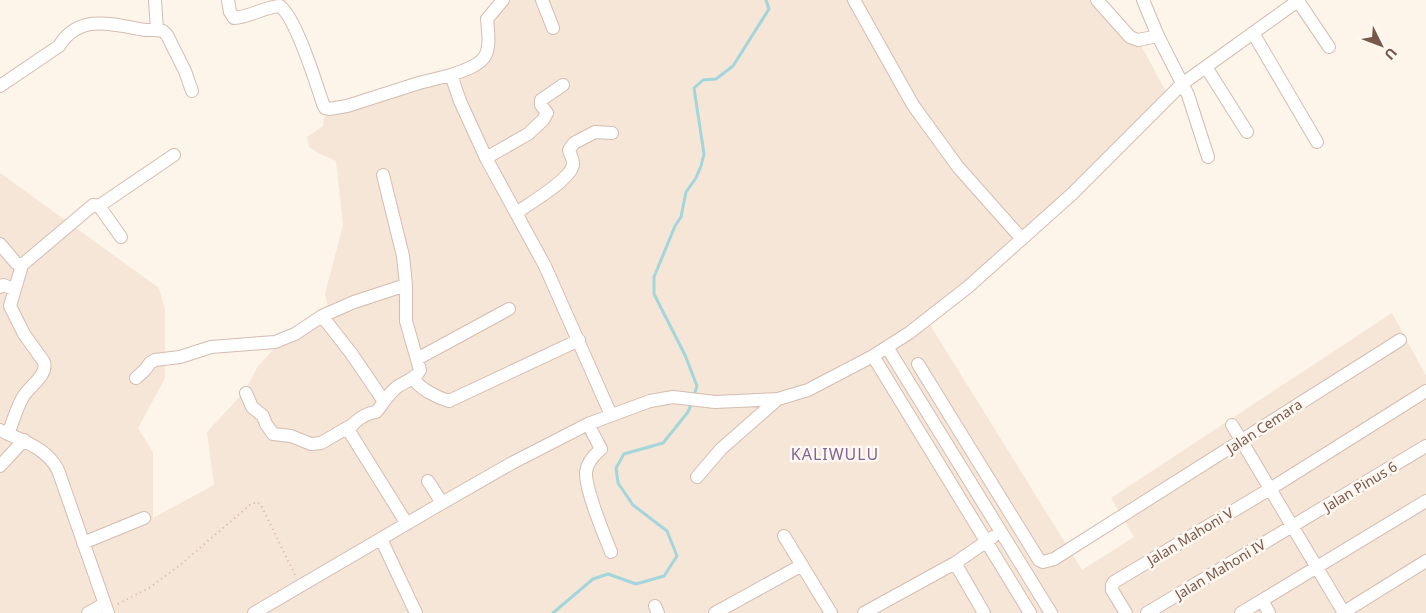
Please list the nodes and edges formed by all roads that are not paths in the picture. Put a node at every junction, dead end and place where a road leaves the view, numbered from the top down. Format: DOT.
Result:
graph roads {
  1 [pos="156,0"];
  2 [pos="228,0"];
  3 [pos="503,0"];
  4 [pos="542,0"];
  5 [pos="854,0"];
  6 [pos="1097,0"];
  7 [pos="1143,0"];
  8 [pos="1298,0"];
  9 [pos="553,28"];
  10 [pos="157,30"];
  11 [pos="1158,36"];
  12 [pos="1255,36"];
  13 [pos="1330,47"];
  14 [pos="1206,66"];
  15 [pos="451,75"];
  16 [pos="563,84"];
  17 [pos="1182,84"];
  18 [pos="0,86"];
  19 [pos="192,91"];
  20 [pos="1247,132"];
  21 [pos="612,133"];
  22 [pos="1317,142"];
  23 [pos="174,155"];
  24 [pos="1208,157"];
  25 [pos="486,158"];
  26 [pos="383,175"];
  27 [pos="99,206"];
  28 [pos="516,213"];
  29 [pos="121,237"];
  30 [pos="1022,239"];
  31 [pos="0,244"];
  32 [pos="22,265"];
  33 [pos="406,285"];
  34 [pos="0,287"];
  35 [pos="14,289"];
  36 [pos="509,309"];
  37 [pos="322,316"];
  38 [pos="579,340"];
  39 [pos="1400,340"];
  40 [pos="887,347"];
  41 [pos="873,356"];
  42 [pos="417,359"];
  43 [pos="918,364"];
  44 [pos="136,378"];
  45 [pos="413,378"];
  46 [pos="929,383"];
  47 [pos="914,391"];
  48 [pos="1426,391"];
  49 [pos="246,393"];
  50 [pos="778,399"];
  51 [pos="383,400"];
  52 [pos="612,415"];
  53 [pos="588,424"];
  54 [pos="352,425"];
  55 [pos="1232,425"];
  56 [pos="958,429"];
  57 [pos="4,432"];
  58 [pos="943,438"];
  59 [pos="24,440"];
  60 [pos="1240,441"];
  61 [pos="1426,446"];
  62 [pos="0,466"];
  63 [pos="697,476"];
  64 [pos="428,481"];
  65 [pos="1270,489"];
  66 [pos="1426,501"];
  67 [pos="442,503"];
  68 [pos="144,518"];
  69 [pos="1016,522"];
  70 [pos="407,524"];
  71 [pos="1293,526"];
  72 [pos="1001,532"];
  73 [pos="784,536"];
  74 [pos="380,539"];
  75 [pos="986,542"];
  76 [pos="83,543"];
  77 [pos="611,552"];
  78 [pos="1426,562"];
  79 [pos="955,563"];
  80 [pos="802,565"];
  81 [pos="1318,567"];
  82 [pos="1262,600"];
  83 [pos="107,609"];
  84 [pos="824,611"];
  85 [pos="868,612"];
  86 [pos="1123,612"];
  87 [pos="1344,612"];
  88 [pos="88,613"];
  89 [pos="254,613"];
  90 [pos="416,613"];
  91 [pos="716,613"];
  92 [pos="984,613"];
  93 [pos="1030,613"];
  94 [pos="1051,613"];
  95 [pos="1147,613"];
  96 [pos="1240,613"];
  97 [pos="1269,613"];
  1 -- 10 [label="street"];
  2 -- 15 [label="street"];
  3 -- 15 [label="street"];
  4 -- 9 [label="street"];
  5 -- 30 [label="street"];
  6 -- 11 [label="street"];
  7 -- 11 [label="street"];
  8 -- 12 [label="street"];
  8 -- 13 [label="street"];
  10 -- 18 [label="street"];
  10 -- 19 [label="street"];
  11 -- 17 [label="street"];
  12 -- 14 [label="street"];
  12 -- 22 [label="street"];
  14 -- 17 [label="street"];
  14 -- 20 [label="street"];
  15 -- 25 [label="street"];
  16 -- 25 [label="street"];
  17 -- 24 [label="street"];
  17 -- 30 [label="street"];
  21 -- 28 [label="street"];
  23 -- 27 [label="street"];
  25 -- 28 [label="street"];
  26 -- 33 [label="street"];
  27 -- 29 [label="street"];
  27 -- 32 [label="street"];
  28 -- 38 [label="street"];
  30 -- 40 [label="street"];
  31 -- 32 [label="street"];
  32 -- 35 [label="street"];
  33 -- 37 [label="street"];
  33 -- 42 [label="street"];
  34 -- 35 [label="street"];
  35 -- 57 [label="street"];
  36 -- 42 [label="street"];
  37 -- 44 [label="street"];
  37 -- 51 [label="street"];
  38 -- 45 [label="street"];
  38 -- 52 [label="street"];
  39 -- 60 [label="street, Jalan Cemara"];
  40 -- 41 [label="street"];
  40 -- 47 [label="street"];
  41 -- 50 [label="street"];
  41 -- 75 [label="street"];
  42 -- 45 [label="street"];
  43 -- 46 [label="street"];
  45 -- 51 [label="street"];
  46 -- 47 [label="street"];
  46 -- 56 [label="street"];
  47 -- 58 [label="street"];
  48 -- 65 [label="street, Jalan Mahoni V"];
  49 -- 54 [label="street"];
  50 -- 52 [label="street"];
  50 -- 63 [label="street"];
  51 -- 54 [label="street"];
  52 -- 53 [label="street"];
  53 -- 67 [label="street"];
  53 -- 77 [label="street"];
  54 -- 70 [label="street"];
  55 -- 60 [label="street"];
  56 -- 58 [label="street"];
  56 -- 69 [label="street"];
  57 -- 59 [label="street"];
  58 -- 72 [label="street"];
  59 -- 62 [label="street"];
  59 -- 76 [label="street"];
  60 -- 65 [label="street"];
  60 -- 69 [label="street, Jalan Cemara"];
  61 -- 71 [label="street, Jalan Pinus 6"];
  64 -- 67 [label="street"];
  65 -- 71 [label="street"];
  65 -- 86 [label="street, Jalan Mahoni V"];
  66 -- 81 [label="street"];
  67 -- 70 [label="street"];
  68 -- 76 [label="street"];
  69 -- 72 [label="street"];
  70 -- 74 [label="street"];
  71 -- 81 [label="street"];
  71 -- 95 [label="street, Jalan Mahoni IV"];
  72 -- 75 [label="street"];
  72 -- 94 [label="street"];
  73 -- 80 [label="street"];
  74 -- 89 [label="street"];
  74 -- 90 [label="street"];
  75 -- 79 [label="street"];
  75 -- 93 [label="street"];
  76 -- 83 [label="street"];
  78 -- 87 [label="street"];
  79 -- 85 [label="street"];
  79 -- 92 [label="street"];
  80 -- 84 [label="street"];
  80 -- 91 [label="street"];
  81 -- 82 [label="street"];
  81 -- 87 [label="street"];
  82 -- 96 [label="street"];
  82 -- 97 [label="street"];
  83 -- 88 [label="street"];
}
